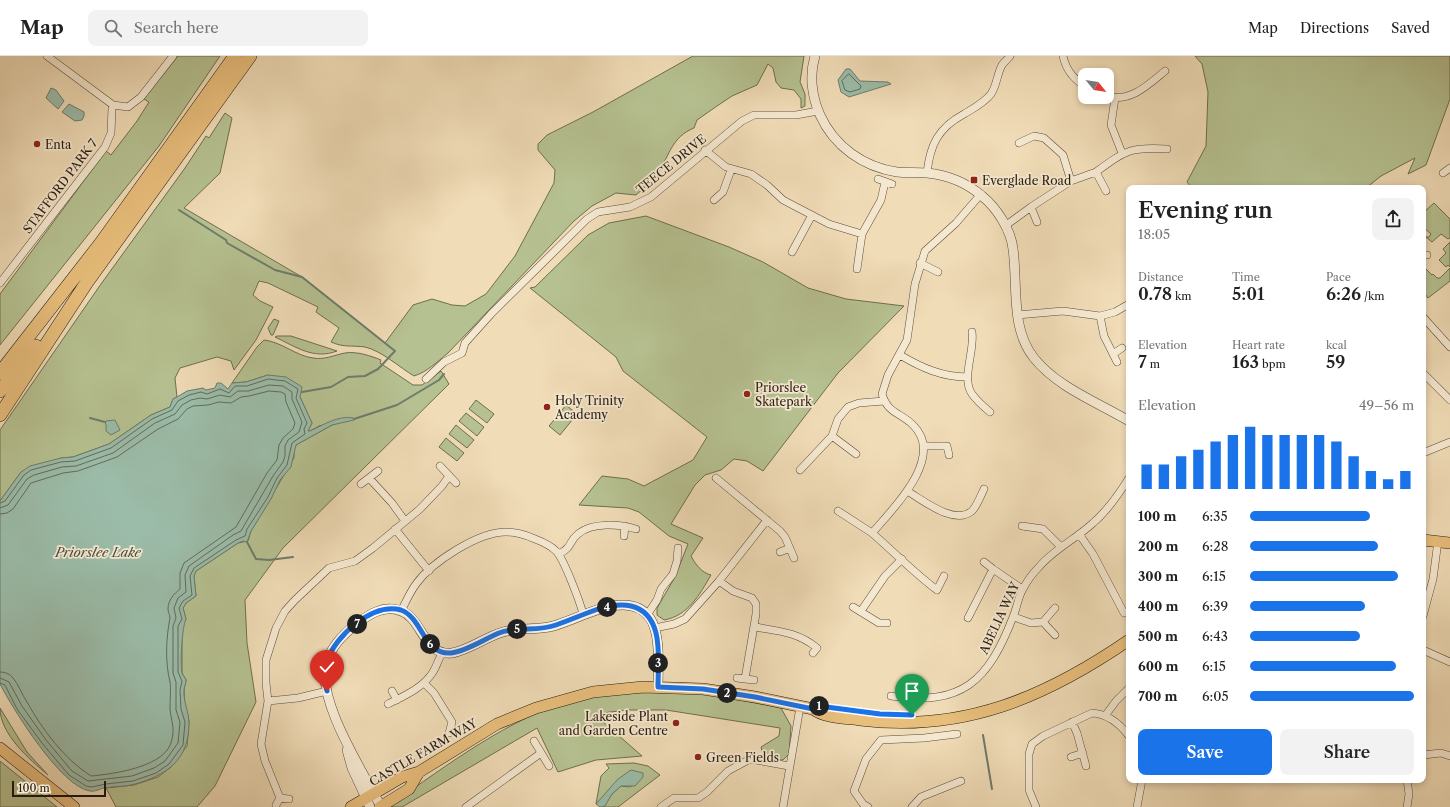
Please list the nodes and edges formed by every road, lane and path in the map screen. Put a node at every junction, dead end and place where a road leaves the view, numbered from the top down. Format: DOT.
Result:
graph roads {
  1 [pos="47,56"];
  2 [pos="173,56"];
  3 [pos="235,56"];
  4 [pos="250,56"];
  5 [pos="815,56"];
  6 [pos="1010,56"];
  7 [pos="1063,56"];
  8 [pos="1165,72"];
  9 [pos="1078,82"];
  10 [pos="1115,98"];
  11 [pos="113,105"];
  12 [pos="818,111"];
  13 [pos="1019,143"];
  14 [pos="1167,149"];
  15 [pos="705,150"];
  16 [pos="1122,153"];
  17 [pos="1450,168"];
  18 [pos="731,170"];
  19 [pos="1096,172"];
  20 [pos="927,173"];
  21 [pos="1443,173"];
  22 [pos="1071,181"];
  23 [pos="885,182"];
  24 [pos="1106,191"];
  25 [pos="981,194"];
  26 [pos="714,200"];
  27 [pos="1031,207"];
  28 [pos="812,215"];
  29 [pos="1037,222"];
  30 [pos="1005,226"];
  31 [pos="862,234"];
  32 [pos="101,243"];
  33 [pos="792,252"];
  34 [pos="920,262"];
  35 [pos="857,270"];
  36 [pos="938,272"];
  37 [pos="88,282"];
  38 [pos="0,283"];
  39 [pos="1126,306"];
  40 [pos="1017,315"];
  41 [pos="1100,316"];
  42 [pos="1426,320"];
  43 [pos="972,332"];
  44 [pos="1450,347"];
  45 [pos="1122,348"];
  46 [pos="1113,354"];
  47 [pos="900,355"];
  48 [pos="0,358"];
  49 [pos="1117,362"];
  50 [pos="0,373"];
  51 [pos="1426,376"];
  52 [pos="968,377"];
  53 [pos="426,379"];
  54 [pos="0,391"];
  55 [pos="1450,400"];
  56 [pos="884,401"];
  57 [pos="990,412"];
  58 [pos="0,415"];
  59 [pos="1126,419"];
  60 [pos="832,436"];
  61 [pos="1450,442"];
  62 [pos="924,446"];
  63 [pos="1426,452"];
  64 [pos="856,454"];
  65 [pos="949,455"];
  66 [pos="440,466"];
  67 [pos="800,466"];
  68 [pos="378,471"];
  69 [pos="449,476"];
  70 [pos="369,478"];
  71 [pos="716,478"];
  72 [pos="456,483"];
  73 [pos="1126,483"];
  74 [pos="361,484"];
  75 [pos="984,489"];
  76 [pos="1122,489"];
  77 [pos="907,491"];
  78 [pos="1126,492"];
  79 [pos="838,511"];
  80 [pos="767,520"];
  81 [pos="404,521"];
  82 [pos="625,526"];
  83 [pos="1022,526"];
  84 [pos="395,529"];
  85 [pos="636,529"];
  86 [pos="872,533"];
  87 [pos="1079,534"];
  88 [pos="624,536"];
  89 [pos="1426,540"];
  90 [pos="1438,541"];
  91 [pos="1450,544"];
  92 [pos="1061,547"];
  93 [pos="678,548"];
  94 [pos="790,548"];
  95 [pos="780,552"];
  96 [pos="559,554"];
  97 [pos="794,558"];
  98 [pos="902,559"];
  99 [pos="984,562"];
  100 [pos="993,569"];
  101 [pos="429,571"];
  102 [pos="944,576"];
  103 [pos="719,581"];
  104 [pos="1022,589"];
  105 [pos="1426,600"];
  106 [pos="853,607"];
  107 [pos="1055,608"];
  108 [pos="401,611"];
  109 [pos="861,612"];
  110 [pos="1124,613"];
  111 [pos="584,614"];
  112 [pos="647,614"];
  113 [pos="1014,617"];
  114 [pos="968,618"];
  115 [pos="1043,622"];
  116 [pos="887,623"];
  117 [pos="754,627"];
  118 [pos="655,628"];
  119 [pos="1055,635"];
  120 [pos="1126,635"];
  121 [pos="822,642"];
  122 [pos="1126,642"];
  123 [pos="1426,651"];
  124 [pos="443,652"];
  125 [pos="1450,662"];
  126 [pos="737,678"];
  127 [pos="745,679"];
  128 [pos="754,680"];
  129 [pos="424,683"];
  130 [pos="904,683"];
  131 [pos="658,687"];
  132 [pos="327,691"];
  133 [pos="392,691"];
  134 [pos="1126,691"];
  135 [pos="890,696"];
  136 [pos="904,698"];
  137 [pos="398,700"];
  138 [pos="268,701"];
  139 [pos="388,704"];
  140 [pos="800,707"];
  141 [pos="813,709"];
  142 [pos="1105,716"];
  143 [pos="1072,722"];
  144 [pos="449,733"];
  145 [pos="1126,733"];
  146 [pos="957,734"];
  147 [pos="534,741"];
  148 [pos="0,748"];
  149 [pos="541,753"];
  150 [pos="1083,753"];
  151 [pos="1426,755"];
  152 [pos="1450,756"];
  153 [pos="1071,757"];
  154 [pos="549,766"];
  155 [pos="789,766"];
  156 [pos="1086,766"];
  157 [pos="961,781"];
  158 [pos="1141,783"];
  159 [pos="1407,783"];
  160 [pos="280,798"];
  161 [pos="290,799"];
  162 [pos="374,804"];
  163 [pos="276,805"];
  164 [pos="74,807"];
  165 [pos="351,807"];
  166 [pos="466,807"];
  167 [pos="661,807"];
  168 [pos="782,807"];
  169 [pos="868,807"];
  170 [pos="912,807"];
  171 [pos="1036,807"];
  172 [pos="1137,807"];
  173 [pos="1407,807"];
  1 -- 11 [label="street"];
  2 -- 11 [label="street"];
  3 -- 32 [label="highway"];
  4 -- 37 [label="highway"];
  5 -- 12 [label="street"];
  6 -- 20 [label="street"];
  7 -- 9 [label="street"];
  8 -- 10 [label="street"];
  10 -- 16 [label="street"];
  11 -- 38 [label="street, STAFFORD PARK 7"];
  12 -- 15 [label="street, TEECE DRIVE"];
  12 -- 20 [label="street"];
  13 -- 22 [label="street"];
  14 -- 16 [label="street"];
  15 -- 18 [label="street"];
  15 -- 53 [label="street, TEECE DRIVE"];
  16 -- 19 [label="street"];
  17 -- 21 [label="street"];
  18 -- 26 [label="street"];
  18 -- 28 [label="street"];
  19 -- 22 [label="street"];
  19 -- 24 [label="street"];
  20 -- 25 [label="street"];
  22 -- 27 [label="street"];
  23 -- 31 [label="street"];
  25 -- 30 [label="street"];
  25 -- 34 [label="street"];
  27 -- 29 [label="street"];
  27 -- 30 [label="street"];
  28 -- 31 [label="street"];
  28 -- 33 [label="street"];
  30 -- 40 [label="street"];
  31 -- 35 [label="street"];
  32 -- 48 [label="highway"];
  32 -- 50 [label="highway"];
  34 -- 36 [label="street"];
  34 -- 47 [label="street"];
  37 -- 54 [label="highway"];
  37 -- 58 [label="highway"];
  39 -- 41 [label="street"];
  40 -- 41 [label="street"];
  40 -- 59 [label="street"];
  41 -- 46 [label="street"];
  42 -- 44 [label="street"];
  43 -- 52 [label="street"];
  45 -- 46 [label="street"];
  46 -- 49 [label="street"];
  47 -- 52 [label="street"];
  47 -- 56 [label="street"];
  51 -- 55 [label="street"];
  52 -- 57 [label="street"];
  56 -- 60 [label="street"];
  56 -- 62 [label="street"];
  60 -- 64 [label="street"];
  60 -- 67 [label="street"];
  61 -- 63 [label="street"];
  62 -- 65 [label="street"];
  62 -- 77 [label="street"];
  66 -- 69 [label="street"];
  68 -- 70 [label="street"];
  69 -- 72 [label="street"];
  69 -- 81 [label="street"];
  70 -- 74 [label="street"];
  70 -- 81 [label="street"];
  71 -- 80 [label="street"];
  73 -- 76 [label="street, ABELIA WAY"];
  75 -- 77 [label="street"];
  76 -- 78 [label="street"];
  76 -- 87 [label="street, ABELIA WAY"];
  77 -- 86 [label="street"];
  79 -- 86 [label="street"];
  80 -- 94 [label="street"];
  80 -- 103 [label="street"];
  81 -- 84 [label="street"];
  82 -- 85 [label="street"];
  82 -- 88 [label="street"];
  82 -- 96 [label="street"];
  83 -- 92 [label="street"];
  84 -- 101 [label="street"];
  84 -- 138 [label="street"];
  86 -- 98 [label="street"];
  87 -- 92 [label="street, ABELIA WAY"];
  87 -- 110 [label="street"];
  89 -- 90 [label="main road"];
  90 -- 91 [label="main road"];
  90 -- 105 [label="street"];
  92 -- 104 [label="street, ABELIA WAY"];
  93 -- 112 [label="street"];
  94 -- 95 [label="street"];
  94 -- 97 [label="street"];
  96 -- 101 [label="street"];
  96 -- 111 [label="street"];
  98 -- 102 [label="street"];
  98 -- 109 [label="street"];
  99 -- 100 [label="street"];
  100 -- 104 [label="street"];
  100 -- 114 [label="street"];
  101 -- 108 [label="street"];
  103 -- 117 [label="street"];
  103 -- 118 [label="street"];
  104 -- 113 [label="street, ABELIA WAY"];
  106 -- 109 [label="street"];
  107 -- 115 [label="street"];
  108 -- 124 [label="street"];
  108 -- 132 [label="street"];
  109 -- 116 [label="street"];
  111 -- 112 [label="street"];
  111 -- 124 [label="street"];
  112 -- 118 [label="street"];
  113 -- 115 [label="street"];
  113 -- 136 [label="street, ABELIA WAY"];
  115 -- 119 [label="street"];
  117 -- 121 [label="street"];
  117 -- 127 [label="street"];
  118 -- 131 [label="street"];
  120 -- 141 [label="main road, CASTLE FARM WAY"];
  122 -- 141 [label="main road, CASTLE FARM WAY"];
  123 -- 125 [label="street"];
  124 -- 129 [label="street"];
  126 -- 127 [label="street"];
  127 -- 128 [label="street"];
  129 -- 137 [label="street"];
  129 -- 144 [label="street"];
  130 -- 136 [label="street"];
  131 -- 140 [label="main road, CASTLE FARM WAY"];
  131 -- 162 [label="main road, CASTLE FARM WAY"];
  132 -- 138 [label="street"];
  132 -- 162 [label="street"];
  133 -- 137 [label="street"];
  134 -- 142 [label="street"];
  135 -- 136 [label="street, ABELIA WAY"];
  137 -- 139 [label="street"];
  138 -- 160 [label="street"];
  140 -- 141 [label="main road, CASTLE FARM WAY"];
  140 -- 155 [label="street"];
  142 -- 143 [label="street"];
  142 -- 145 [label="street"];
  143 -- 150 [label="street"];
  143 -- 171 [label="street"];
  146 -- 169 [label="street"];
  147 -- 149 [label="street"];
  148 -- 164 [label="main road"];
  149 -- 154 [label="street"];
  149 -- 166 [label="street"];
  150 -- 153 [label="street"];
  150 -- 156 [label="street"];
  151 -- 152 [label="street"];
  155 -- 167 [label="street"];
  155 -- 168 [label="street"];
  157 -- 170 [label="street"];
  158 -- 172 [label="street"];
  159 -- 173 [label="street"];
  160 -- 161 [label="street"];
  160 -- 163 [label="street"];
  162 -- 165 [label="main road, CASTLE FARM WAY"];
}
